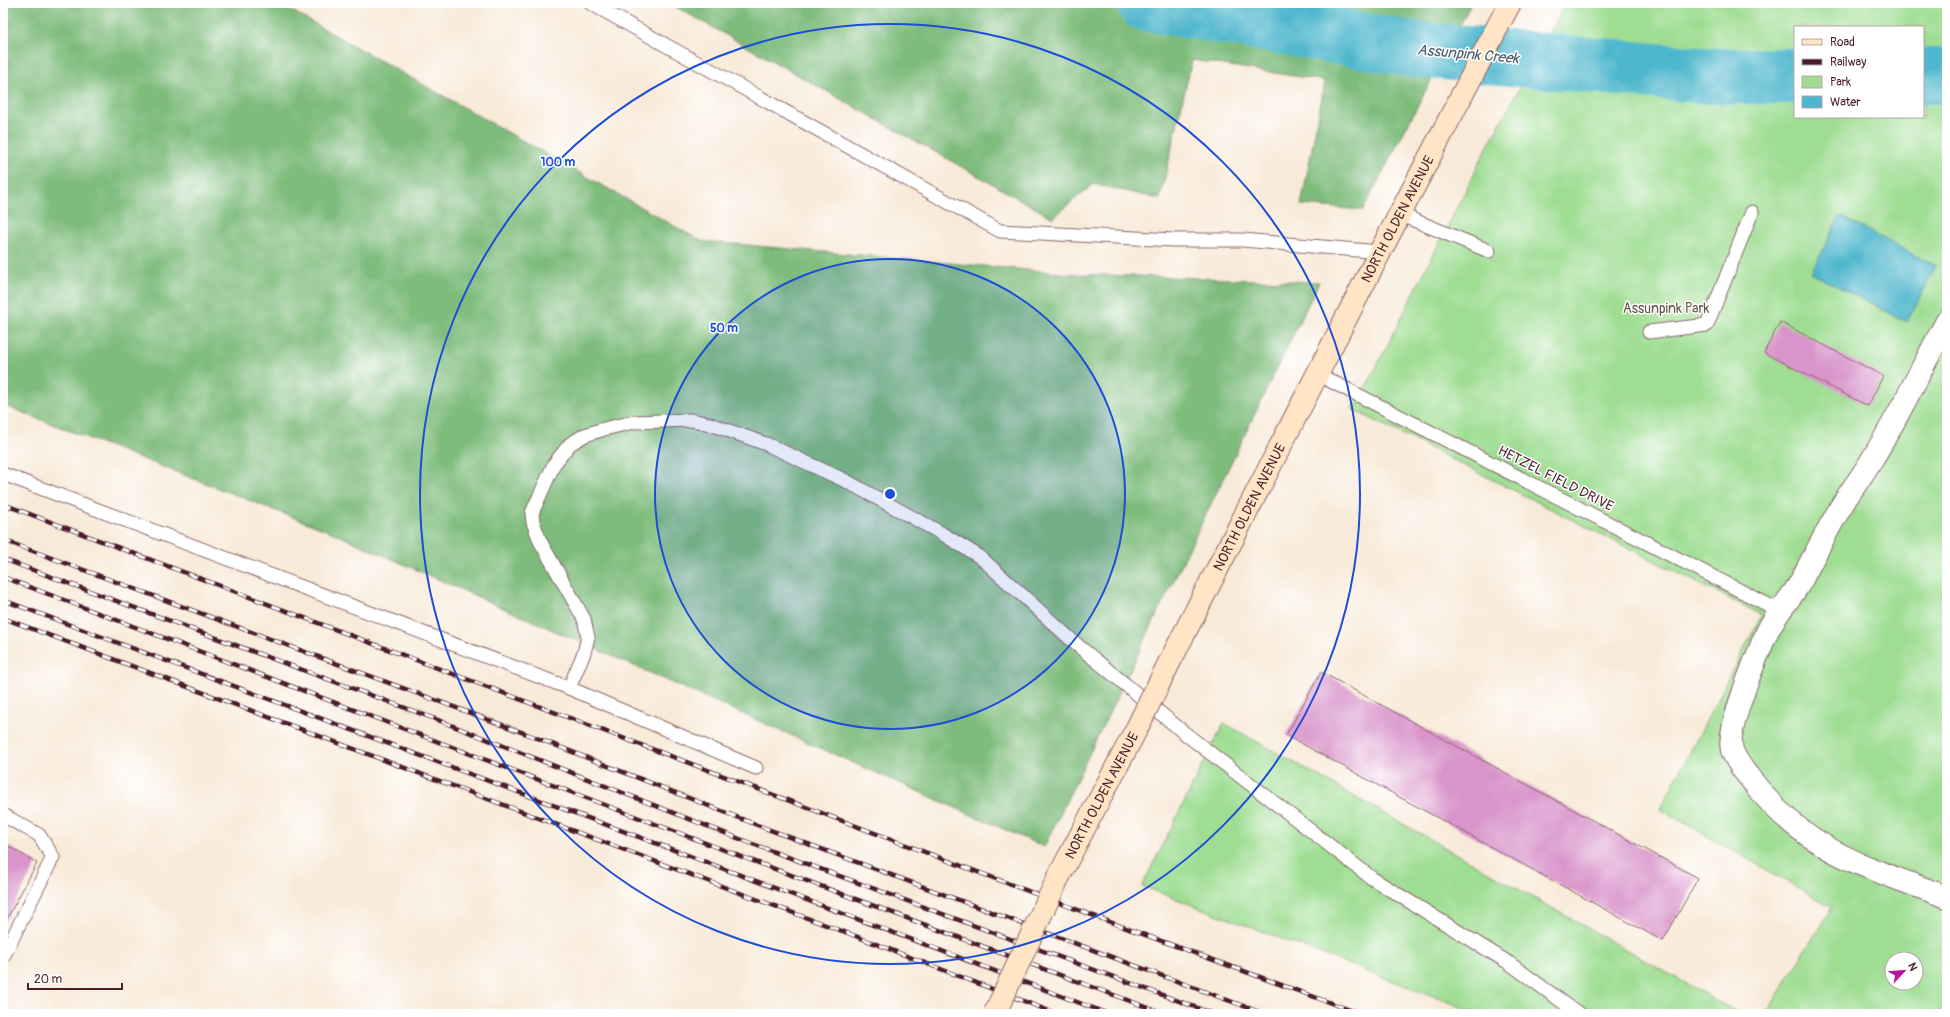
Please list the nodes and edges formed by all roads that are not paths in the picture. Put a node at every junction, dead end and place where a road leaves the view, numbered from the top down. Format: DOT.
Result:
graph roads {
  1 [pos="590,3"];
  2 [pos="1506,8"];
  3 [pos="1752,212"];
  4 [pos="1399,214"];
  5 [pos="1489,251"];
  6 [pos="1380,252"];
  7 [pos="1947,321"];
  8 [pos="1649,332"];
  9 [pos="1317,374"];
  10 [pos="3,474"];
  11 [pos="1780,611"];
  12 [pos="568,688"];
  13 [pos="756,768"];
  14 [pos="3,816"];
  15 [pos="1947,897"];
  16 [pos="3,957"];
  17 [pos="994,1014"];
  18 [pos="1580,1014"];
  1 -- 6 [label="lane"];
  2 -- 4 [label="main road, NORTH OLDEN AVENUE"];
  3 -- 8 [label="lane"];
  4 -- 5 [label="lane"];
  4 -- 6 [label="main road, NORTH OLDEN AVENUE"];
  6 -- 9 [label="main road, NORTH OLDEN AVENUE"];
  7 -- 11 [label="street"];
  9 -- 11 [label="lane, HETZEL FIELD DRIVE"];
  9 -- 17 [label="main road, NORTH OLDEN AVENUE, bridge"];
  10 -- 12 [label="lane"];
  11 -- 15 [label="street"];
  12 -- 13 [label="lane"];
  12 -- 18 [label="lane"];
  14 -- 16 [label="lane"];
}
